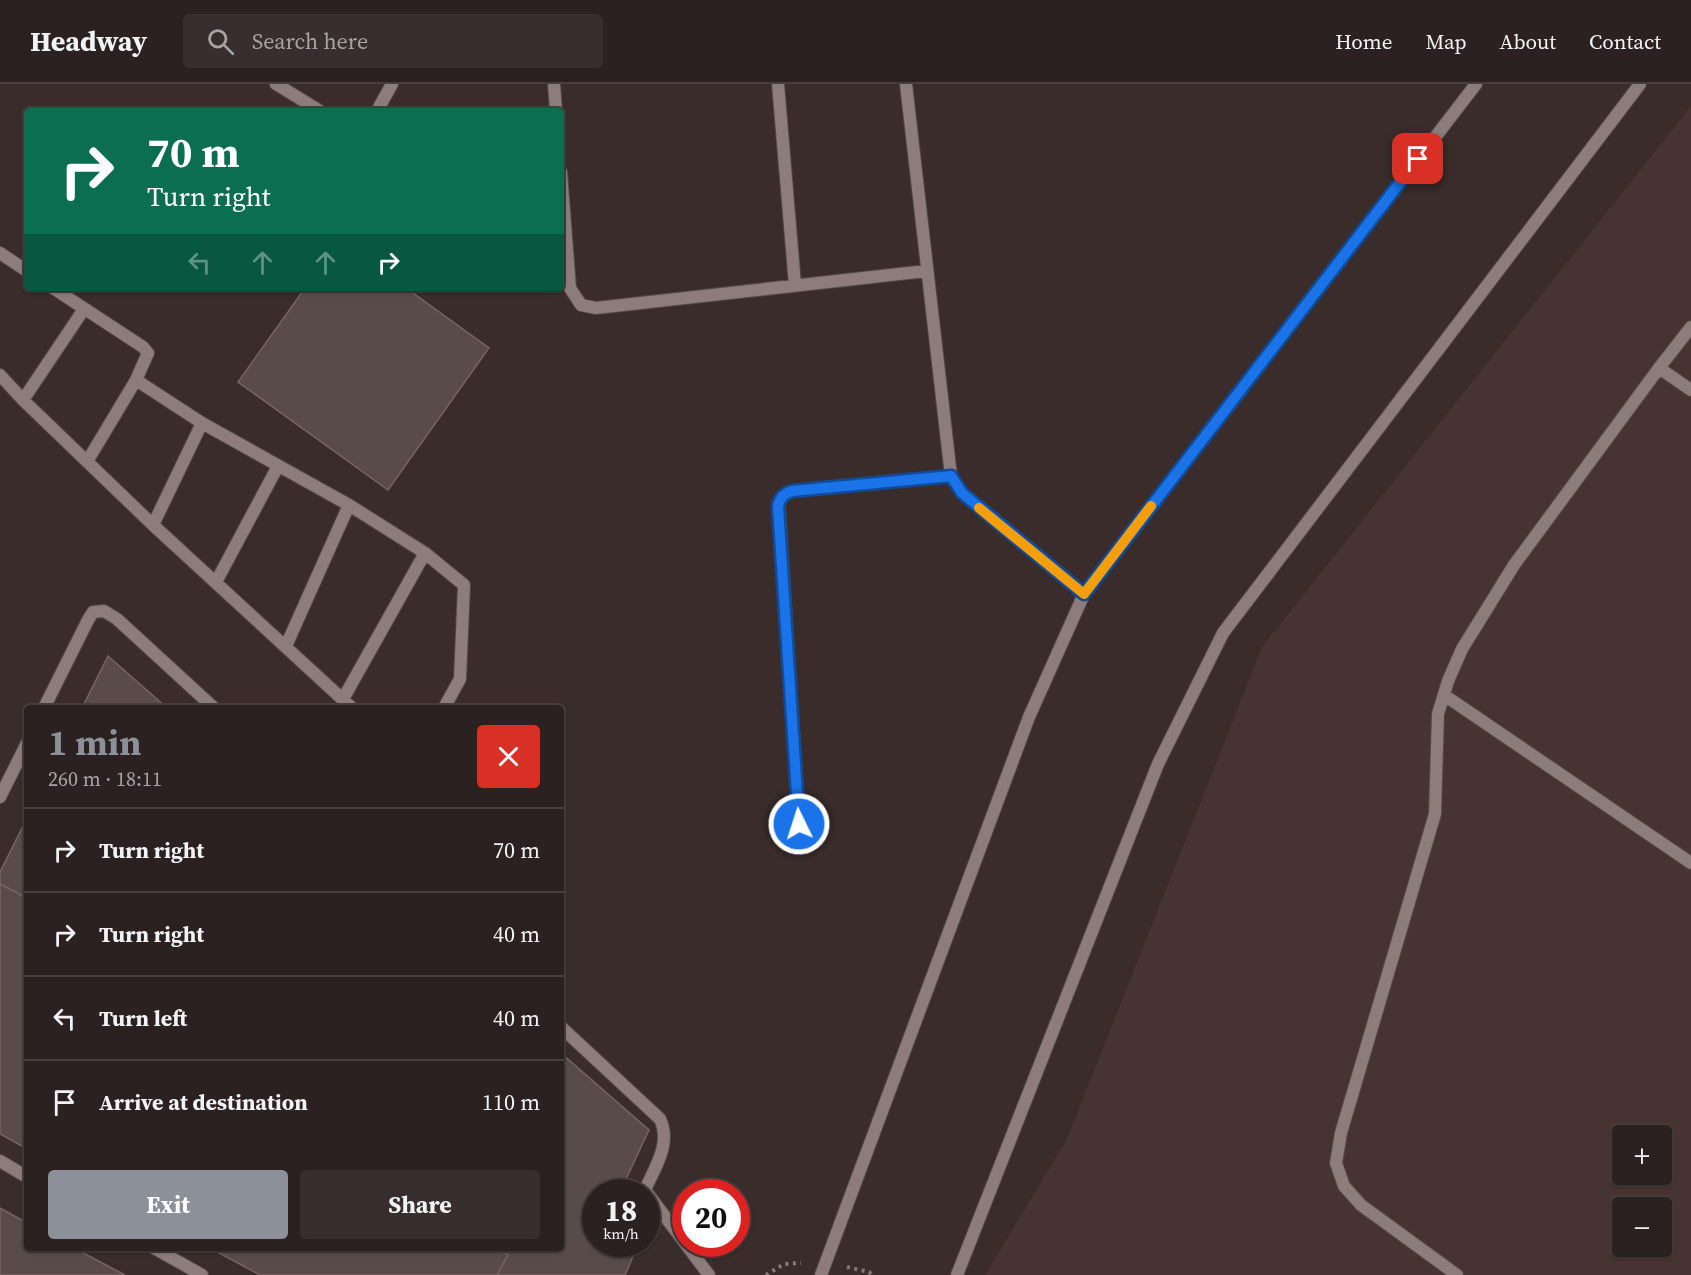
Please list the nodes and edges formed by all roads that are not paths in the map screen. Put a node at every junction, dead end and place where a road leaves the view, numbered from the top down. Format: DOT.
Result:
graph roads {
  1 [pos="276,84"];
  2 [pos="392,84"];
  3 [pos="554,84"];
  4 [pos="778,84"];
  5 [pos="906,84"];
  6 [pos="1476,84"];
  7 [pos="1640,84"];
  8 [pos="315,108"];
  9 [pos="379,108"];
  10 [pos="556,108"];
  11 [pos="564,211"];
  12 [pos="0,253"];
  13 [pos="24,269"];
  14 [pos="926,271"];
  15 [pos="795,285"];
  16 [pos="57,291"];
  17 [pos="84,309"];
  18 [pos="1691,327"];
  19 [pos="1659,368"];
  20 [pos="0,375"];
  21 [pos="136,380"];
  22 [pos="1691,390"];
  23 [pos="23,400"];
  24 [pos="202,423"];
  25 [pos="88,460"];
  26 [pos="278,466"];
  27 [pos="951,476"];
  28 [pos="349,505"];
  29 [pos="153,525"];
  30 [pos="425,553"];
  31 [pos="216,582"];
  32 [pos="1084,594"];
  33 [pos="286,646"];
  34 [pos="1444,695"];
  35 [pos="343,699"];
  36 [pos="46,705"];
  37 [pos="211,705"];
  38 [pos="349,705"];
  39 [pos="446,705"];
  40 [pos="24,749"];
  41 [pos="0,797"];
  42 [pos="799,824"];
  43 [pos="1691,863"];
  44 [pos="564,1030"];
  45 [pos="0,1161"];
  46 [pos="24,1175"];
  47 [pos="650,1179"];
  48 [pos="660,1211"];
  49 [pos="159,1251"];
  50 [pos="202,1275"];
  51 [pos="708,1275"];
  52 [pos="821,1275"];
  53 [pos="957,1275"];
  54 [pos="1457,1275"];
  1 -- 8 [label="lane"];
  2 -- 9 [label="lane"];
  3 -- 10 [label="lane"];
  4 -- 15 [label="lane"];
  5 -- 14 [label="lane"];
  6 -- 32 [label="lane"];
  7 -- 53 [label="lane"];
  11 -- 15 [label="lane"];
  12 -- 13 [label="lane"];
  14 -- 15 [label="lane"];
  14 -- 27 [label="lane"];
  16 -- 17 [label="lane"];
  17 -- 21 [label="lane"];
  17 -- 23 [label="lane"];
  18 -- 19 [label="lane"];
  19 -- 22 [label="lane"];
  19 -- 34 [label="lane"];
  20 -- 23 [label="lane"];
  21 -- 24 [label="lane"];
  21 -- 25 [label="lane"];
  23 -- 25 [label="lane"];
  24 -- 26 [label="lane"];
  24 -- 29 [label="lane"];
  25 -- 29 [label="lane"];
  26 -- 28 [label="lane"];
  26 -- 31 [label="lane"];
  27 -- 32 [label="lane"];
  27 -- 42 [label="lane"];
  28 -- 30 [label="lane"];
  28 -- 33 [label="lane"];
  29 -- 31 [label="lane"];
  30 -- 35 [label="lane"];
  30 -- 39 [label="lane"];
  31 -- 33 [label="lane"];
  32 -- 52 [label="lane"];
  33 -- 35 [label="lane"];
  34 -- 43 [label="lane"];
  34 -- 54 [label="lane"];
  35 -- 38 [label="lane"];
  36 -- 37 [label="lane"];
  40 -- 41 [label="lane"];
  44 -- 47 [label="lane"];
  45 -- 46 [label="lane"];
  48 -- 51 [label="lane"];
  49 -- 50 [label="lane"];
}
